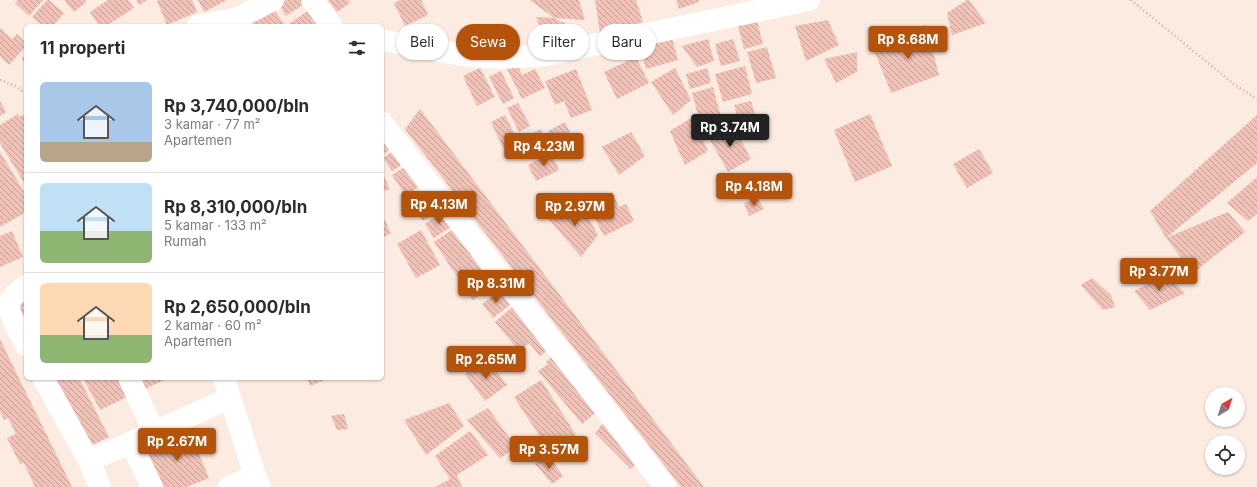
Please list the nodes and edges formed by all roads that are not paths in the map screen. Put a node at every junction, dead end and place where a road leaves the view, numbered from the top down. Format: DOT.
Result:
graph roads {
  1 [pos="273,0"];
  2 [pos="312,0"];
  3 [pos="809,0"];
  4 [pos="208,24"];
  5 [pos="330,24"];
  6 [pos="384,40"];
  7 [pos="384,126"];
  8 [pos="24,288"];
  9 [pos="24,341"];
  10 [pos="44,380"];
  11 [pos="130,380"];
  12 [pos="227,388"];
  13 [pos="154,432"];
  14 [pos="131,442"];
  15 [pos="89,461"];
  16 [pos="258,481"];
  17 [pos="100,487"];
  18 [pos="152,487"];
  19 [pos="229,487"];
  20 [pos="665,487"];
  1 -- 4 [label="street"];
  2 -- 5 [label="street"];
  3 -- 6 [label="street"];
  7 -- 20 [label="street"];
  8 -- 9 [label="street"];
  10 -- 15 [label="street"];
  11 -- 13 [label="street"];
  12 -- 13 [label="street"];
  12 -- 16 [label="street"];
  13 -- 14 [label="street"];
  14 -- 15 [label="street"];
  14 -- 18 [label="street"];
  15 -- 17 [label="street"];
  16 -- 19 [label="street"];
}
